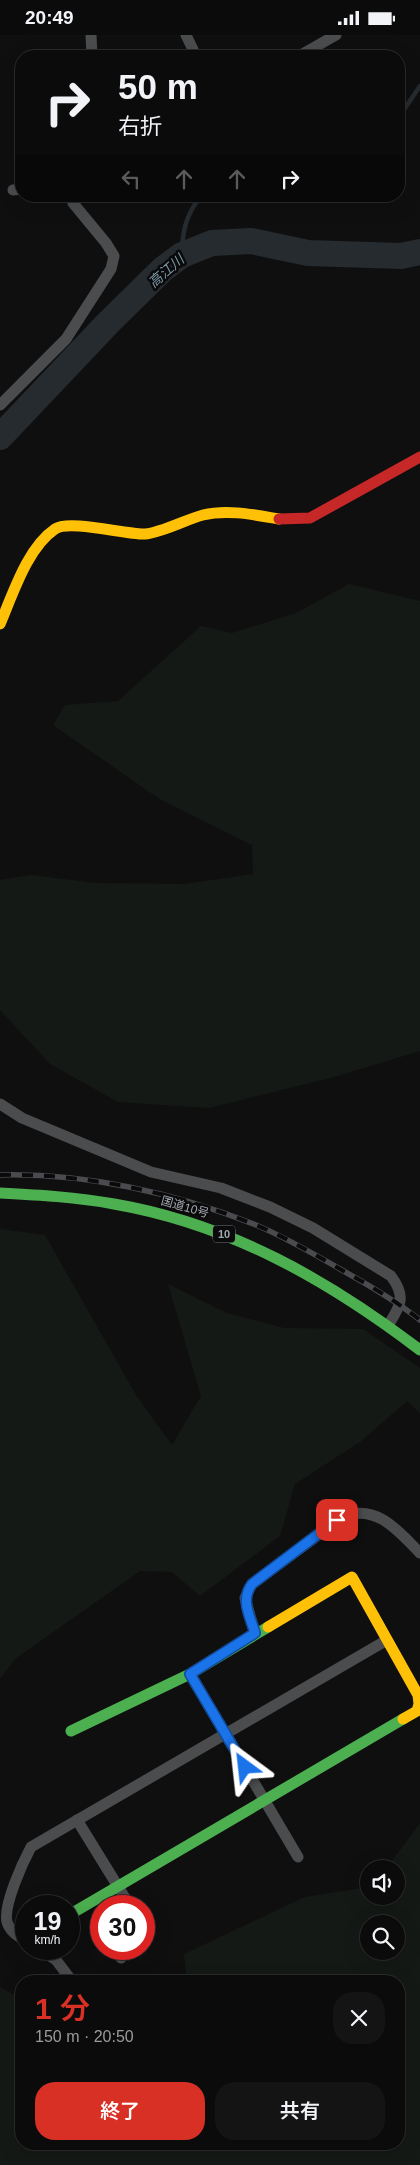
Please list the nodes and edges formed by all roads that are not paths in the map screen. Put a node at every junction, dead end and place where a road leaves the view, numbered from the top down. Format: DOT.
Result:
graph roads {
  1 [pos="91,35"];
  2 [pos="186,35"];
  3 [pos="336,35"];
  4 [pos="92,50"];
  5 [pos="193,50"];
  6 [pos="310,50"];
  7 [pos="73,202"];
  8 [pos="0,405"];
  9 [pos="420,457"];
  10 [pos="0,624"];
  11 [pos="0,1104"];
  12 [pos="0,1193"];
  13 [pos="388,1324"];
  14 [pos="420,1350"];
  15 [pos="420,1553"];
  16 [pos="255,1633"];
  17 [pos="387,1640"];
  18 [pos="190,1674"];
  19 [pos="70,1731"];
  20 [pos="226,1734"];
  21 [pos="265,1800"];
  22 [pos="77,1820"];
  23 [pos="298,1857"];
  24 [pos="117,1885"];
  25 [pos="123,1895"];
  26 [pos="80,1908"];
  27 [pos="15,1934"];
  28 [pos="56,1960"];
  29 [pos="67,1975"];
  1 -- 4 [label="street"];
  2 -- 5 [label="street"];
  3 -- 6 [label="street"];
  7 -- 8 [label="street"];
  9 -- 10 [label="main road"];
  11 -- 13 [label="street"];
  12 -- 13 [label="main road, 国道10号 / 10"];
  13 -- 14 [label="main road, 国道10号 / 10"];
  15 -- 16 [label="street"];
  16 -- 17 [label="main road"];
  16 -- 18 [label="main road"];
  17 -- 20 [label="street"];
  17 -- 21 [label="main road"];
  18 -- 19 [label="main road"];
  18 -- 20 [label="street"];
  20 -- 21 [label="street"];
  20 -- 22 [label="street"];
  21 -- 23 [label="street"];
  21 -- 24 [label="main road"];
  22 -- 24 [label="street"];
  22 -- 27 [label="street"];
  24 -- 25 [label="street"];
  24 -- 26 [label="main road"];
  28 -- 29 [label="street"];
}
